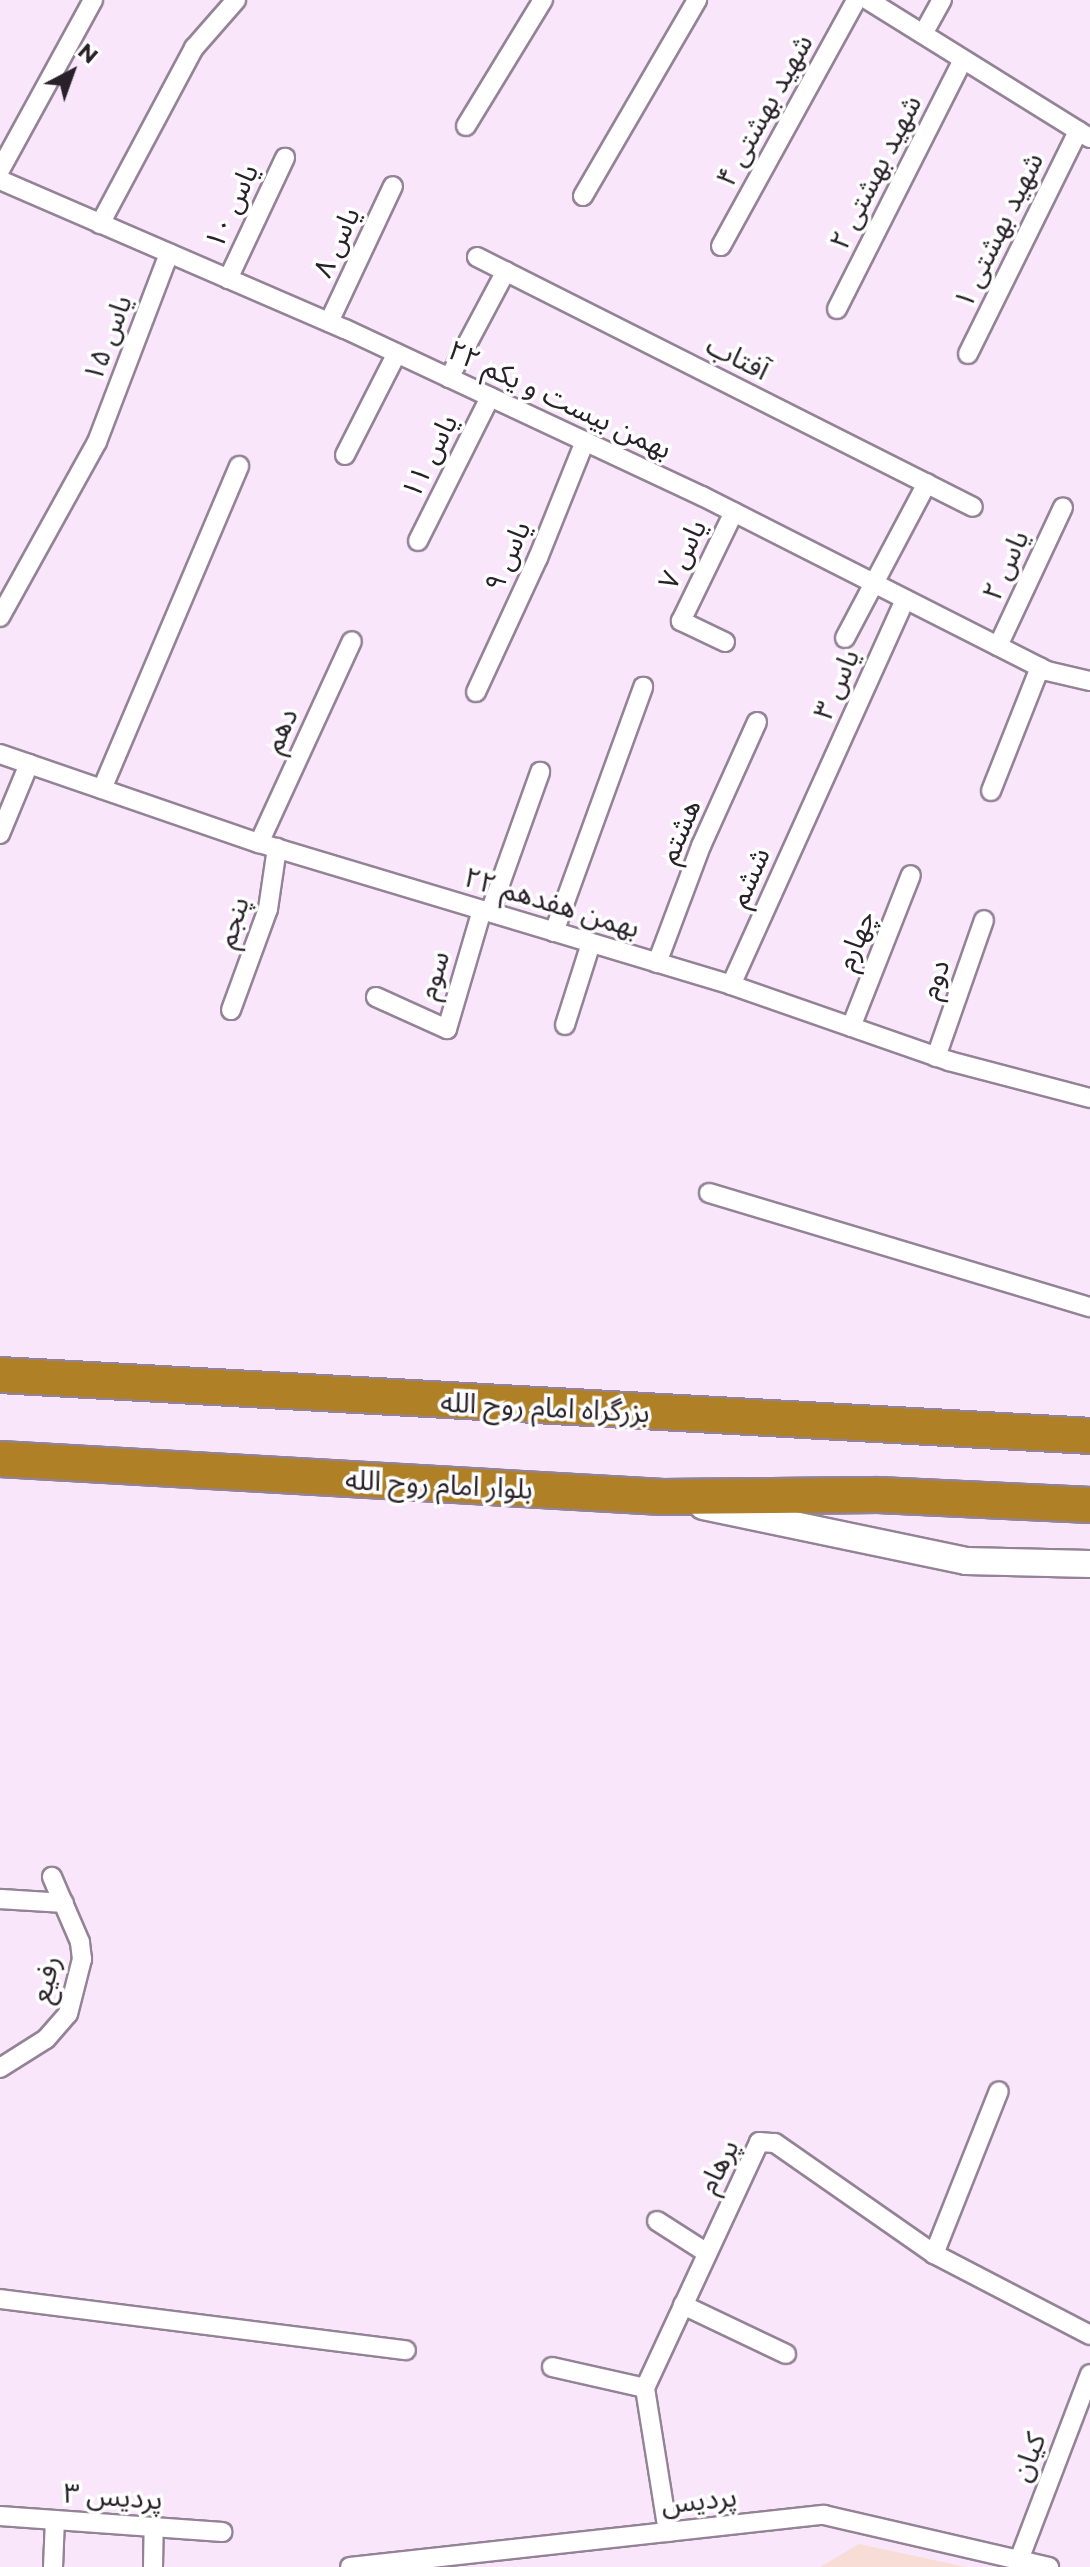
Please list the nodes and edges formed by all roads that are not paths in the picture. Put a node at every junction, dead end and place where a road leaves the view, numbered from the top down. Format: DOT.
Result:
graph roads {
  1 [pos="93,0"];
  2 [pos="236,0"];
  3 [pos="543,0"];
  4 [pos="697,0"];
  5 [pos="856,0"];
  6 [pos="868,0"];
  7 [pos="942,0"];
  8 [pos="923,34"];
  9 [pos="963,60"];
  10 [pos="466,126"];
  11 [pos="1084,135"];
  12 [pos="285,158"];
  13 [pos="0,170"];
  14 [pos="0,180"];
  15 [pos="393,186"];
  16 [pos="583,196"];
  17 [pos="100,224"];
  18 [pos="721,246"];
  19 [pos="169,253"];
  20 [pos="477,257"];
  21 [pos="506,271"];
  22 [pos="228,279"];
  23 [pos="837,309"];
  24 [pos="329,322"];
  25 [pos="397,353"];
  26 [pos="968,354"];
  27 [pos="449,378"];
  28 [pos="490,397"];
  29 [pos="585,441"];
  30 [pos="345,455"];
  31 [pos="239,466"];
  32 [pos="927,483"];
  33 [pos="973,507"];
  34 [pos="1063,507"];
  35 [pos="734,512"];
  36 [pos="418,541"];
  37 [pos="873,583"];
  38 [pos="905,599"];
  39 [pos="0,617"];
  40 [pos="845,638"];
  41 [pos="352,641"];
  42 [pos="725,642"];
  43 [pos="998,646"];
  44 [pos="1040,667"];
  45 [pos="1090,681"];
  46 [pos="643,687"];
  47 [pos="476,692"];
  48 [pos="757,722"];
  49 [pos="0,754"];
  50 [pos="29,764"];
  51 [pos="540,772"];
  52 [pos="102,789"];
  53 [pos="991,791"];
  54 [pos="818,792"];
  55 [pos="0,834"];
  56 [pos="259,843"];
  57 [pos="277,848"];
  58 [pos="911,875"];
  59 [pos="486,911"];
  60 [pos="984,920"];
  61 [pos="554,932"];
  62 [pos="591,943"];
  63 [pos="657,963"];
  64 [pos="731,985"];
  65 [pos="376,997"];
  66 [pos="231,1010"];
  67 [pos="565,1025"];
  68 [pos="851,1027"];
  69 [pos="936,1057"];
  70 [pos="1090,1098"];
  71 [pos="709,1193"];
  72 [pos="1090,1307"];
  73 [pos="0,1375"];
  74 [pos="1090,1436"];
  75 [pos="0,1459"];
  76 [pos="663,1497"];
  77 [pos="1090,1505"];
  78 [pos="1090,1564"];
  79 [pos="52,1877"];
  80 [pos="0,1899"];
  81 [pos="64,1903"];
  82 [pos="0,2068"];
  83 [pos="999,2091"];
  84 [pos="657,2221"];
  85 [pos="707,2253"];
  86 [pos="934,2254"];
  87 [pos="0,2299"];
  88 [pos="683,2305"];
  89 [pos="1090,2335"];
  90 [pos="406,2350"];
  91 [pos="786,2354"];
  92 [pos="552,2367"];
  93 [pos="1090,2374"];
  94 [pos="645,2388"];
  95 [pos="0,2516"];
  96 [pos="55,2520"];
  97 [pos="154,2528"];
  98 [pos="222,2532"];
  99 [pos="668,2532"];
  100 [pos="1019,2560"];
  101 [pos="53,2567"];
  102 [pos="153,2567"];
  103 [pos="350,2567"];
  104 [pos="1049,2567"];
  1 -- 13 [label="street"];
  2 -- 17 [label="street"];
  3 -- 10 [label="street"];
  4 -- 16 [label="street"];
  5 -- 18 [label="street, شهید بهشتی ۴"];
  6 -- 8 [label="street"];
  7 -- 8 [label="street"];
  8 -- 9 [label="street"];
  9 -- 11 [label="street"];
  9 -- 23 [label="street, شهید بهشتی ۲"];
  11 -- 26 [label="street, شهید بهشتی ۱"];
  12 -- 22 [label="street, یاس ۱۰"];
  14 -- 17 [label="street, ۲۲ بهمن بیست و یکم"];
  15 -- 24 [label="street, یاس ۸"];
  17 -- 19 [label="street, ۲۲ بهمن بیست و یکم"];
  19 -- 22 [label="street, ۲۲ بهمن بیست و یکم"];
  19 -- 39 [label="street, یاس ۱۵"];
  20 -- 21 [label="street, آفتاب"];
  21 -- 27 [label="street"];
  21 -- 32 [label="street, آفتاب"];
  22 -- 24 [label="street, ۲۲ بهمن بیست و یکم"];
  24 -- 25 [label="street, ۲۲ بهمن بیست و یکم"];
  25 -- 27 [label="street, ۲۲ بهمن بیست و یکم"];
  25 -- 30 [label="street"];
  27 -- 28 [label="street, ۲۲ بهمن بیست و یکم"];
  28 -- 29 [label="street, ۲۲ بهمن بیست و یکم"];
  28 -- 36 [label="street, یاس ۱۱"];
  29 -- 35 [label="street, ۲۲ بهمن بیست و یکم"];
  29 -- 47 [label="street, یاس ۹"];
  31 -- 52 [label="street"];
  32 -- 33 [label="street, آفتاب"];
  32 -- 37 [label="street"];
  34 -- 43 [label="street, یاس ۲"];
  35 -- 37 [label="street, ۲۲ بهمن بیست و یکم"];
  35 -- 42 [label="street, یاس ۷"];
  37 -- 38 [label="street, ۲۲ بهمن بیست و یکم"];
  37 -- 40 [label="street"];
  38 -- 43 [label="street, ۲۲ بهمن بیست و یکم"];
  38 -- 54 [label="street, یاس ۳"];
  41 -- 56 [label="street, دهم"];
  43 -- 44 [label="street, ۲۲ بهمن بیست و یکم"];
  44 -- 45 [label="street, ۲۲ بهمن بیست و یکم"];
  44 -- 53 [label="street"];
  46 -- 61 [label="street"];
  48 -- 63 [label="street, هشتم"];
  49 -- 50 [label="street, ۲۲ بهمن هفدهم"];
  50 -- 52 [label="street, ۲۲ بهمن هفدهم"];
  50 -- 55 [label="street"];
  51 -- 59 [label="street"];
  52 -- 56 [label="street, ۲۲ بهمن هفدهم"];
  54 -- 64 [label="street, ششم"];
  56 -- 57 [label="street, ۲۲ بهمن هفدهم"];
  57 -- 59 [label="street, ۲۲ بهمن هفدهم"];
  57 -- 66 [label="street, پنجم"];
  58 -- 68 [label="street, چهارم"];
  59 -- 61 [label="street, ۲۲ بهمن هفدهم"];
  59 -- 65 [label="street, سوم"];
  60 -- 69 [label="street, دوم"];
  61 -- 62 [label="street, ۲۲ بهمن هفدهم"];
  62 -- 63 [label="street, ۲۲ بهمن هفدهم"];
  62 -- 67 [label="street"];
  63 -- 64 [label="street, ۲۲ بهمن هفدهم"];
  64 -- 68 [label="street, ۲۲ بهمن هفدهم"];
  68 -- 69 [label="street, ۲۲ بهمن هفدهم"];
  69 -- 70 [label="street, ۲۲ بهمن هفدهم"];
  71 -- 72 [label="street"];
  73 -- 74 [label="highway, بزرگراه امام روح الله"];
  75 -- 76 [label="highway, بلوار امام روح الله"];
  76 -- 77 [label="highway, بلوار امام روح الله"];
  76 -- 78 [label="main road"];
  79 -- 81 [label="street, رفیع"];
  80 -- 81 [label="street"];
  81 -- 82 [label="street, رفیع"];
  83 -- 86 [label="street"];
  84 -- 85 [label="street"];
  85 -- 86 [label="street, پرهام"];
  85 -- 88 [label="street, پرهام"];
  86 -- 89 [label="street, پرهام"];
  87 -- 90 [label="street"];
  88 -- 91 [label="street"];
  88 -- 94 [label="street, پرهام"];
  92 -- 94 [label="street"];
  93 -- 100 [label="street, کیان"];
  94 -- 99 [label="street"];
  95 -- 96 [label="street, پردیس ۳"];
  96 -- 97 [label="street, پردیس ۳"];
  96 -- 101 [label="street"];
  97 -- 98 [label="street, پردیس ۳"];
  97 -- 102 [label="street"];
  99 -- 100 [label="street, پردیس"];
  99 -- 103 [label="street, پردیس"];
  100 -- 104 [label="street, پردیس"];
}
